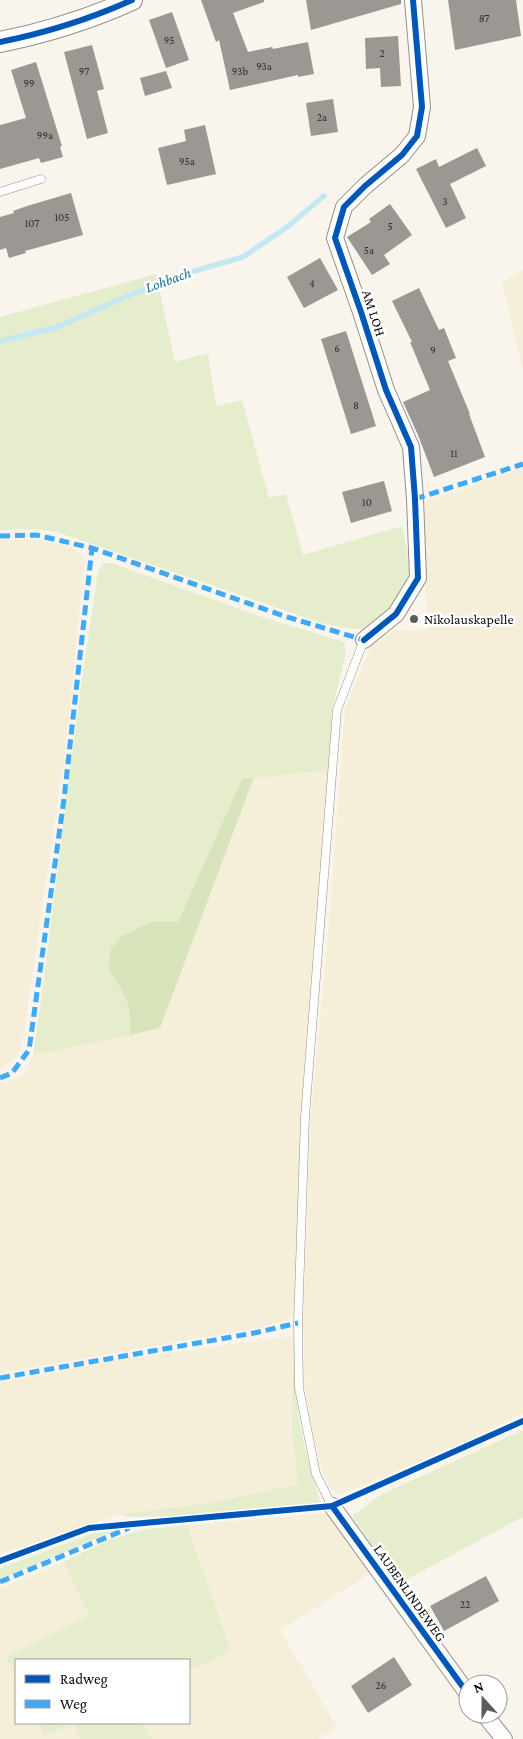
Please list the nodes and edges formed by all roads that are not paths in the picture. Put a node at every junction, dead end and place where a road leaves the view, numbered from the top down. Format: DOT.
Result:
graph roads {
  1 [pos="132,0"];
  2 [pos="412,0"];
  3 [pos="0,42"];
  4 [pos="40,179"];
  5 [pos="0,192"];
  6 [pos="364,640"];
  7 [pos="332,1506"];
  8 [pos="458,1680"];
  9 [pos="492,1724"];
  10 [pos="504,1739"];
  1 -- 3 [label="street"];
  2 -- 6 [label="street, AM LOH"];
  4 -- 5 [label="lane"];
  6 -- 7 [label="lane"];
  7 -- 8 [label="street, LAUBENLINDEWEG"];
  9 -- 10 [label="street"];
}
